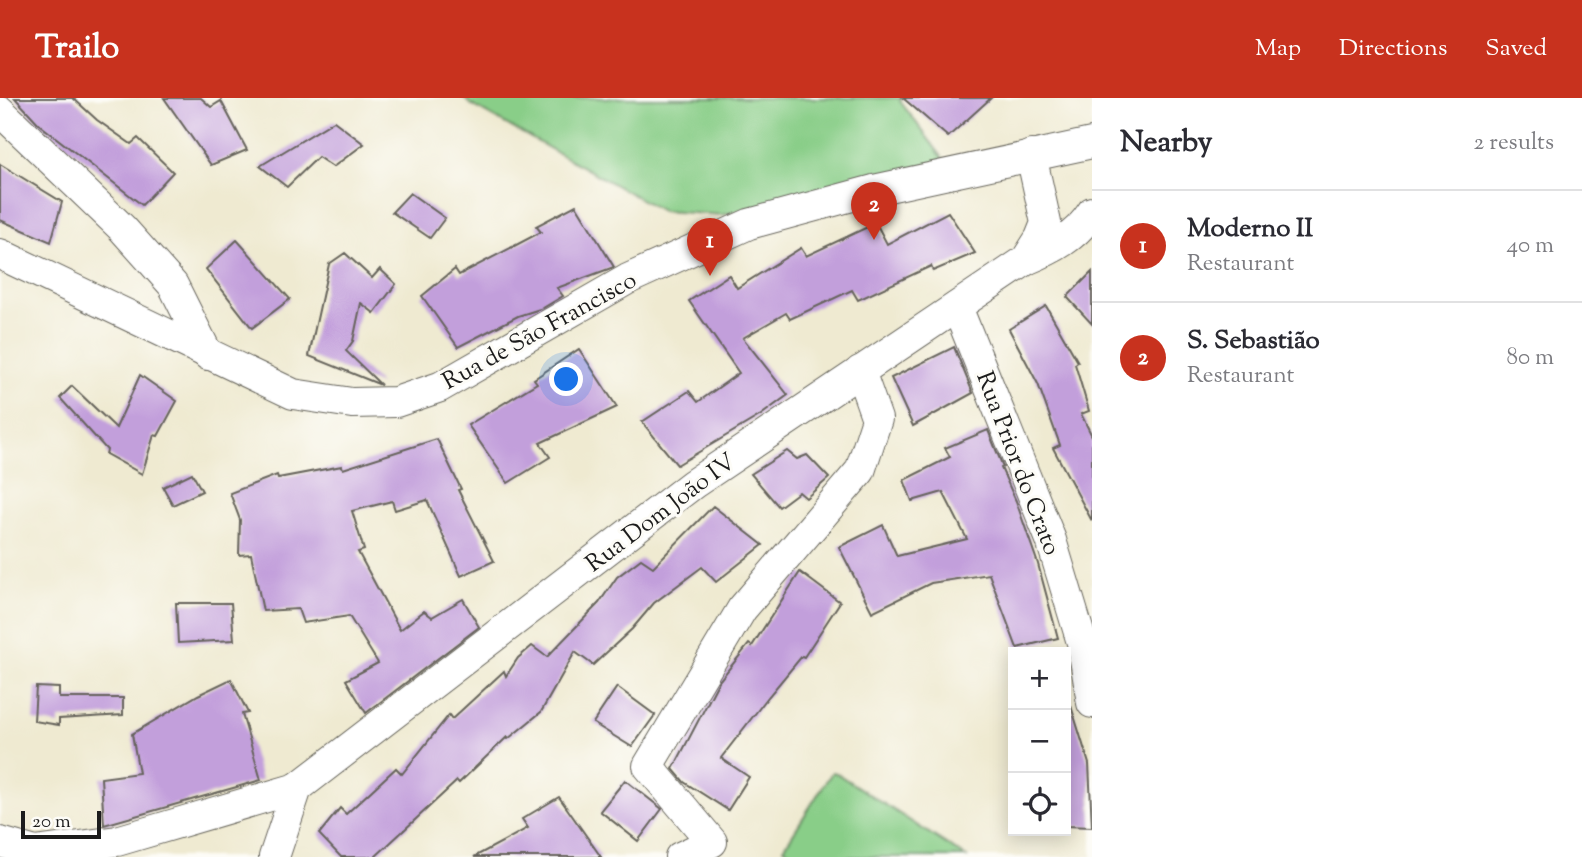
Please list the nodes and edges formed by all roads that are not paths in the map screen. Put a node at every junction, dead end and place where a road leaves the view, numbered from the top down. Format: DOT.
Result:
graph roads {
  1 [pos="0,111"];
  2 [pos="1092,143"];
  3 [pos="1031,155"];
  4 [pos="1039,192"];
  5 [pos="1090,215"];
  6 [pos="0,254"];
  7 [pos="1026,260"];
  8 [pos="957,307"];
  9 [pos="208,355"];
  10 [pos="860,371"];
  11 [pos="1092,703"];
  12 [pos="298,788"];
  13 [pos="0,842"];
  14 [pos="274,857"];
  15 [pos="680,857"];
  1 -- 9 [label="street"];
  2 -- 3 [label="street, Rua de São Francisco"];
  3 -- 4 [label="street"];
  3 -- 9 [label="street, Rua de São Francisco"];
  4 -- 5 [label="street"];
  4 -- 7 [label="street"];
  5 -- 7 [label="street, Rua Dom João IV"];
  6 -- 9 [label="street, Rua de São Francisco"];
  7 -- 8 [label="street, Rua Dom João IV"];
  8 -- 10 [label="street, Rua Dom João IV"];
  8 -- 11 [label="street, Rua Prior do Crato"];
  10 -- 12 [label="street, Rua Dom João IV"];
  10 -- 15 [label="street"];
  12 -- 13 [label="street"];
  12 -- 14 [label="street"];
}
